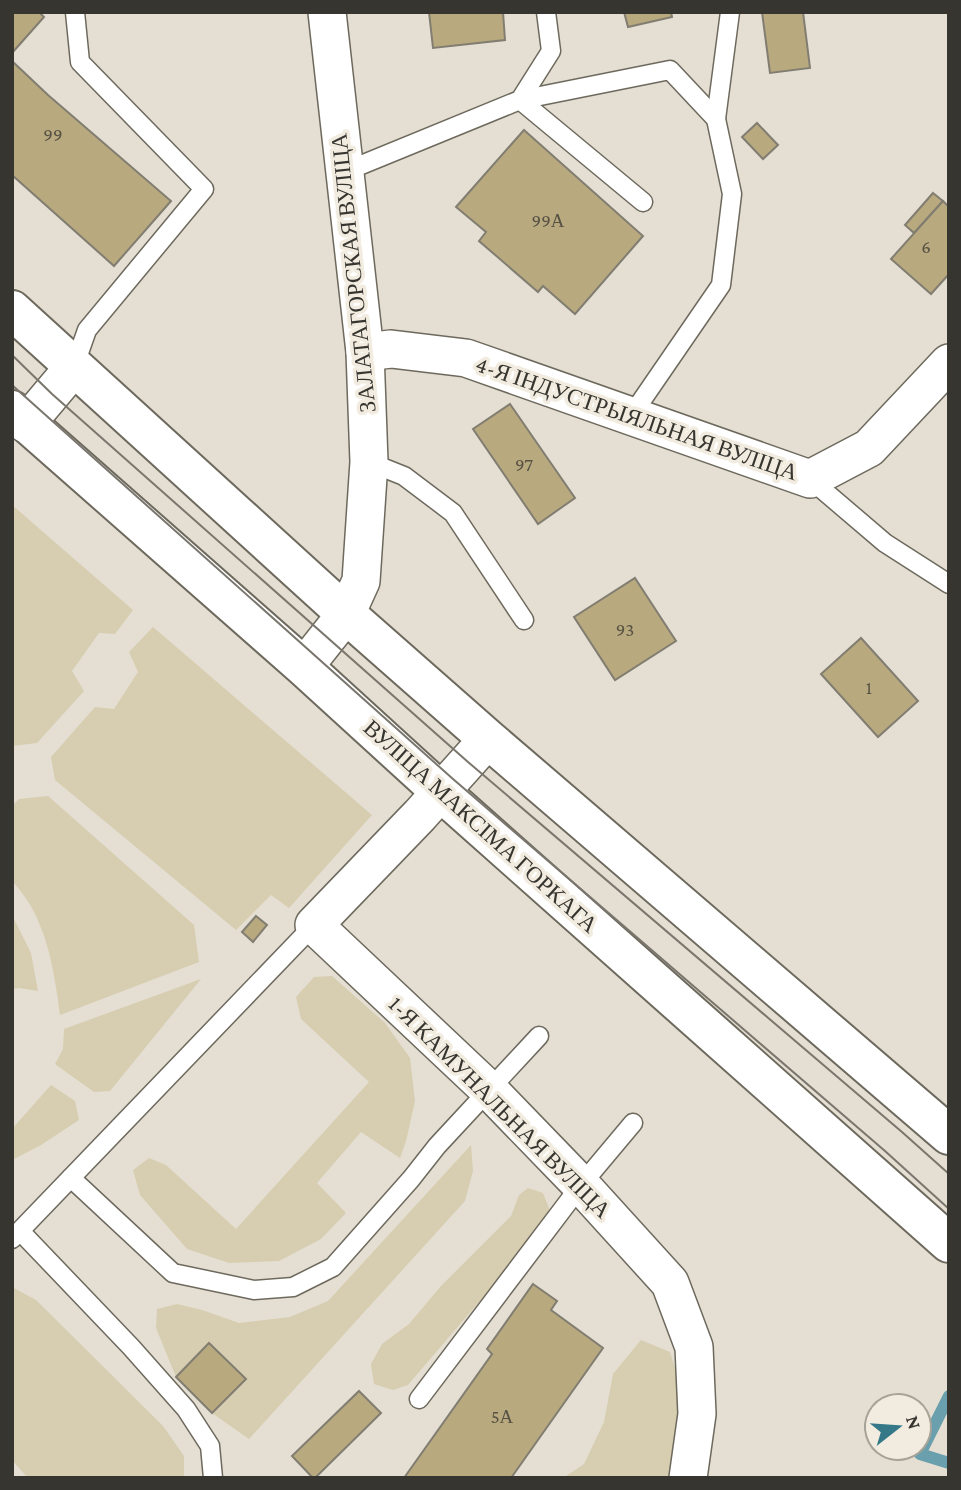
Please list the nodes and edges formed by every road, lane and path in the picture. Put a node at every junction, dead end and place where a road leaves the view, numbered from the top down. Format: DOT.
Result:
graph roads {
  1 [pos="75,12"];
  2 [pos="327,12"];
  3 [pos="546,12"];
  4 [pos="730,12"];
  5 [pos="520,100"];
  6 [pos="716,119"];
  7 [pos="344,172"];
  8 [pos="643,202"];
  9 [pos="12,310"];
  10 [pos="365,352"];
  11 [pos="949,363"];
  12 [pos="74,367"];
  13 [pos="631,416"];
  14 [pos="17,425"];
  15 [pos="369,462"];
  16 [pos="810,478"];
  17 [pos="949,584"];
  18 [pos="346,614"];
  19 [pos="524,620"];
  20 [pos="304,667"];
  21 [pos="488,739"];
  22 [pos="441,792"];
  23 [pos="314,925"];
  24 [pos="539,1036"];
  25 [pos="489,1090"];
  26 [pos="633,1123"];
  27 [pos="935,1123"];
  28 [pos="71,1178"];
  29 [pos="581,1185"];
  30 [pos="17,1236"];
  31 [pos="949,1243"];
  32 [pos="419,1399"];
  33 [pos="213,1478"];
  34 [pos="688,1478"];
  1 -- 12 [label="lane"];
  2 -- 7 [label="street, ЗАЛАТАГОРСКАЯ ВУЛІЦА"];
  3 -- 5 [label="lane"];
  4 -- 6 [label="lane"];
  5 -- 6 [label="lane"];
  5 -- 7 [label="lane"];
  5 -- 8 [label="lane"];
  6 -- 13 [label="lane"];
  7 -- 10 [label="street, ЗАЛАТАГОРСКАЯ ВУЛІЦА"];
  9 -- 12 [label="main road"];
  10 -- 13 [label="street, 4-Я ІНДУСТРЫЯЛЬНАЯ ВУЛІЦА"];
  10 -- 15 [label="street, ЗАЛАТАГОРСКАЯ ВУЛІЦА"];
  11 -- 16 [label="street, 4-Я ІНДУСТРЫЯЛЬНАЯ ВУЛІЦА"];
  12 -- 14 [label="street"];
  12 -- 18 [label="main road"];
  13 -- 16 [label="street, 4-Я ІНДУСТРЫЯЛЬНАЯ ВУЛІЦА"];
  14 -- 20 [label="main road, ВУЛІЦА МАКСІМА ГОРКАГА"];
  15 -- 18 [label="street, ЗАЛАТАГОРСКАЯ ВУЛІЦА"];
  15 -- 19 [label="lane"];
  16 -- 17 [label="lane"];
  18 -- 20 [label="street, ЗАЛАТАГОРСКАЯ ВУЛІЦА"];
  18 -- 21 [label="main road"];
  20 -- 22 [label="main road, ВУЛІЦА МАКСІМА ГОРКАГА"];
  21 -- 22 [label="street"];
  21 -- 27 [label="main road"];
  22 -- 23 [label="street"];
  22 -- 31 [label="main road, ВУЛІЦА МАКСІМА ГОРКАГА"];
  23 -- 25 [label="street, 1-Я КАМУНАЛЬНАЯ ВУЛІЦА"];
  23 -- 28 [label="lane"];
  24 -- 25 [label="lane"];
  25 -- 28 [label="lane"];
  25 -- 29 [label="street, 1-Я КАМУНАЛЬНАЯ ВУЛІЦА"];
  26 -- 29 [label="lane"];
  28 -- 30 [label="lane"];
  29 -- 32 [label="lane"];
  29 -- 34 [label="street, 1-Я КАМУНАЛЬНАЯ ВУЛІЦА"];
  30 -- 33 [label="lane"];
}
